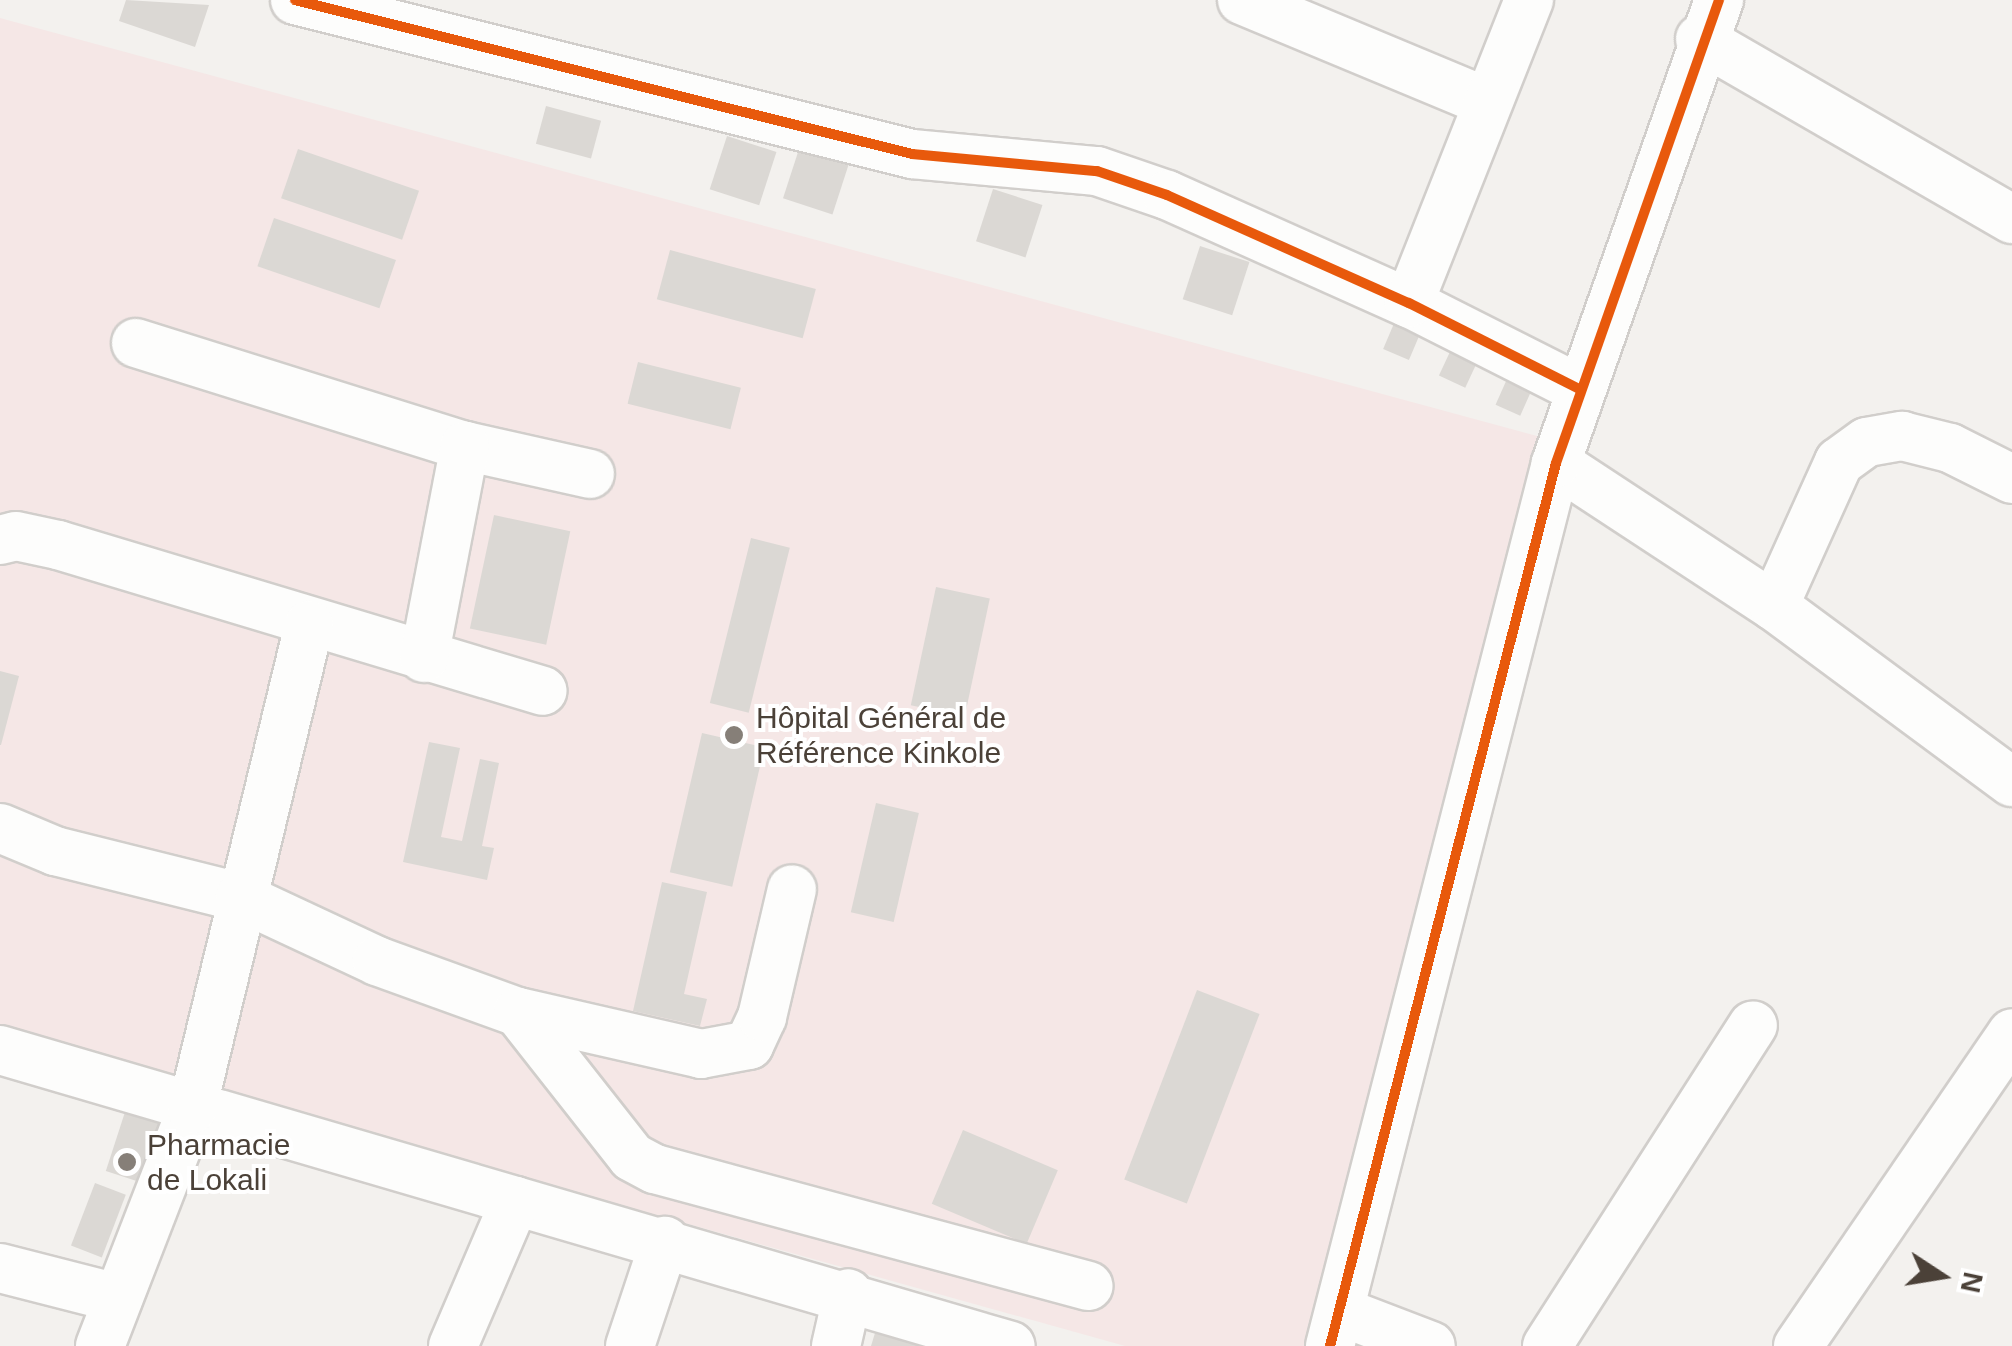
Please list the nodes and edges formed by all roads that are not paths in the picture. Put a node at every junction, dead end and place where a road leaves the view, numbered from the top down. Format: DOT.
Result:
graph roads {
  1 [pos="294,0"];
  2 [pos="1242,0"];
  3 [pos="1529,0"];
  4 [pos="1710,20"];
  5 [pos="1487,102"];
  6 [pos="2012,219"];
  7 [pos="1409,303"];
  8 [pos="136,343"];
  9 [pos="1579,388"];
  10 [pos="465,446"];
  11 [pos="1556,463"];
  12 [pos="590,474"];
  13 [pos="2012,479"];
  14 [pos="0,540"];
  15 [pos="1774,606"];
  16 [pos="309,625"];
  17 [pos="424,658"];
  18 [pos="543,691"];
  19 [pos="2012,782"];
  20 [pos="0,828"];
  21 [pos="792,889"];
  22 [pos="240,897"];
  23 [pos="518,1012"];
  24 [pos="1754,1025"];
  25 [pos="2012,1033"];
  26 [pos="0,1050"];
  27 [pos="192,1109"];
  28 [pos="515,1201"];
  29 [pos="665,1241"];
  30 [pos="0,1268"];
  31 [pos="1089,1286"];
  32 [pos="848,1293"];
  33 [pos="118,1298"];
  34 [pos="1336,1329"];
  35 [pos="100,1346"];
  36 [pos="453,1346"];
  37 [pos="630,1346"];
  38 [pos="836,1346"];
  39 [pos="1011,1346"];
  40 [pos="1431,1346"];
  41 [pos="1547,1346"];
  42 [pos="1798,1346"];
  1 -- 7 [label="street"];
  2 -- 5 [label="street"];
  3 -- 5 [label="street"];
  4 -- 6 [label="street"];
  4 -- 9 [label="street"];
  5 -- 7 [label="street"];
  7 -- 9 [label="street"];
  8 -- 10 [label="street"];
  9 -- 11 [label="street"];
  10 -- 12 [label="street"];
  10 -- 17 [label="street"];
  11 -- 15 [label="street"];
  11 -- 34 [label="street"];
  13 -- 15 [label="street"];
  14 -- 16 [label="street"];
  15 -- 19 [label="street"];
  16 -- 17 [label="street"];
  16 -- 22 [label="street"];
  17 -- 18 [label="street"];
  20 -- 22 [label="street"];
  21 -- 23 [label="street"];
  22 -- 23 [label="street"];
  22 -- 27 [label="street"];
  23 -- 31 [label="street"];
  24 -- 41 [label="street"];
  25 -- 42 [label="street"];
  26 -- 27 [label="street"];
  27 -- 28 [label="street"];
  27 -- 33 [label="street"];
  28 -- 29 [label="street"];
  28 -- 36 [label="street"];
  29 -- 32 [label="street"];
  29 -- 37 [label="street"];
  30 -- 33 [label="street"];
  32 -- 38 [label="street"];
  32 -- 39 [label="street"];
  33 -- 35 [label="street"];
  34 -- 40 [label="street"];
}
